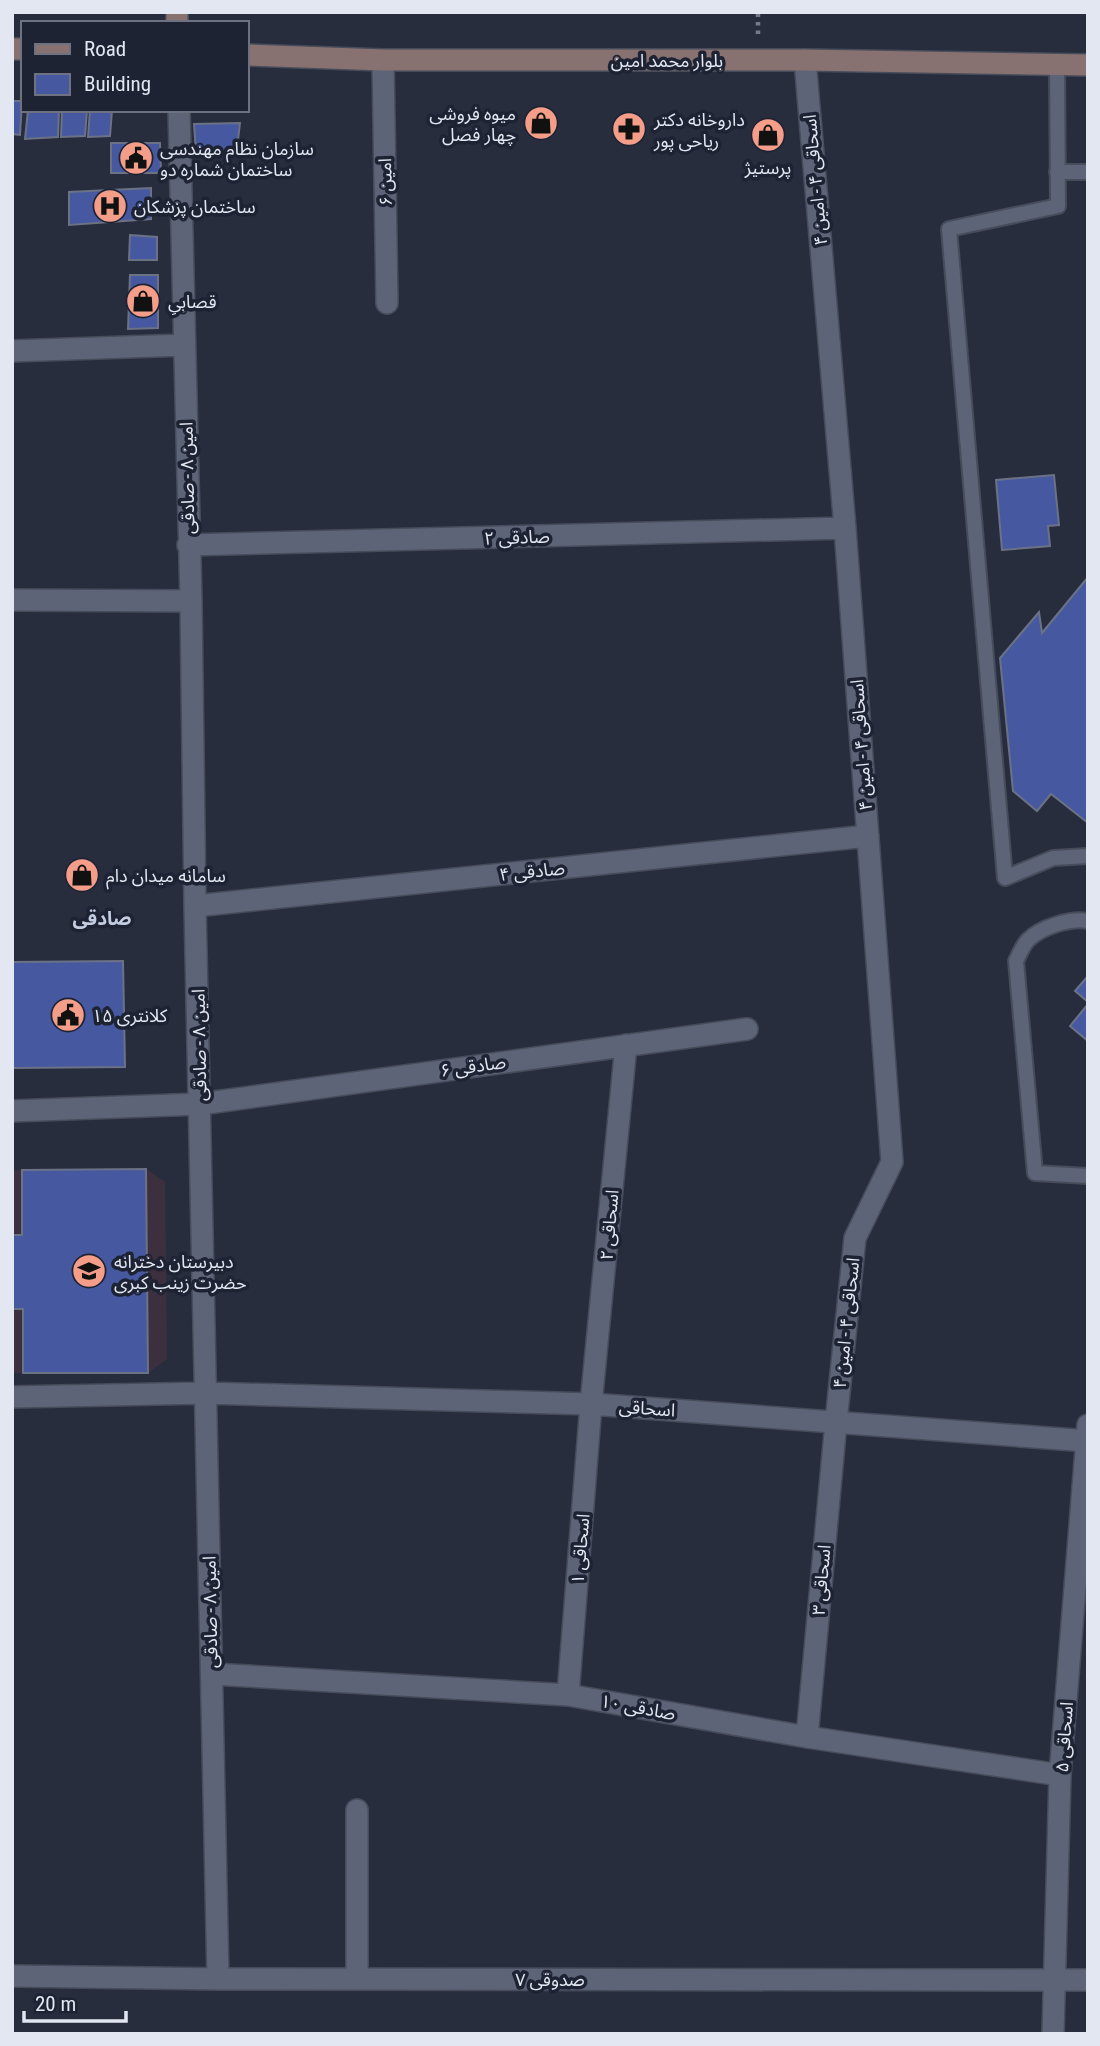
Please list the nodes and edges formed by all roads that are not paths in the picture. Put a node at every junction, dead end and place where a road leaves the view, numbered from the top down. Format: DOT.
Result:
graph roads {
  1 [pos="248,55"];
  2 [pos="383,60"];
  3 [pos="805,60"];
  4 [pos="1057,64"];
  5 [pos="1088,65"];
  6 [pos="179,112"];
  7 [pos="1058,172"];
  8 [pos="1088,172"];
  9 [pos="387,303"];
  10 [pos="184,345"];
  11 [pos="12,351"];
  12 [pos="845,528"];
  13 [pos="188,545"];
  14 [pos="12,600"];
  15 [pos="191,601"];
  16 [pos="868,836"];
  17 [pos="1088,856"];
  18 [pos="195,906"];
  19 [pos="1088,921"];
  20 [pos="747,1029"];
  21 [pos="626,1045"];
  22 [pos="200,1104"];
  23 [pos="12,1111"];
  24 [pos="1088,1176"];
  25 [pos="206,1393"];
  26 [pos="12,1397"];
  27 [pos="592,1404"];
  28 [pos="835,1422"];
  29 [pos="1087,1435"];
  30 [pos="212,1674"];
  31 [pos="568,1695"];
  32 [pos="807,1737"];
  33 [pos="1060,1776"];
  34 [pos="357,1810"];
  35 [pos="12,1976"];
  36 [pos="357,1978"];
  37 [pos="218,1979"];
  38 [pos="1054,1979"];
  39 [pos="1088,1980"];
  40 [pos="1053,2034"];
  1 -- 2 [label="main road, بلوار محمد امین"];
  2 -- 3 [label="main road, بلوار محمد امین"];
  2 -- 9 [label="street, امین ۶"];
  3 -- 4 [label="main road, بلوار محمد امین"];
  3 -- 12 [label="street, اسحاقی ۴ - امین ۴"];
  4 -- 5 [label="main road, بلوار محمد امین"];
  4 -- 7 [label="lane"];
  6 -- 10 [label="street, امین ۸ - صادقی"];
  7 -- 8 [label="lane"];
  7 -- 17 [label="lane"];
  10 -- 11 [label="street"];
  10 -- 13 [label="street, امین ۸ - صادقی"];
  12 -- 13 [label="street, صادقی ۲"];
  12 -- 16 [label="street, اسحاقی ۴ - امین ۴"];
  13 -- 15 [label="street, امین ۸ - صادقی"];
  14 -- 15 [label="street"];
  15 -- 18 [label="street, امین ۸ - صادقی"];
  16 -- 18 [label="street, صادقی ۴"];
  16 -- 28 [label="street, اسحاقی ۴ - امین ۴"];
  18 -- 22 [label="street, امین ۸ - صادقی"];
  19 -- 24 [label="lane"];
  20 -- 21 [label="street, صادقی ۶"];
  21 -- 22 [label="street, صادقی ۶"];
  21 -- 27 [label="street, اسحاقی ۲"];
  22 -- 23 [label="street, صادقی ۶"];
  22 -- 25 [label="street, امین ۸ - صادقی"];
  25 -- 26 [label="street, اسحاقی"];
  25 -- 27 [label="street, اسحاقی"];
  25 -- 30 [label="street, امین ۸ - صادقی"];
  27 -- 28 [label="street, اسحاقی"];
  27 -- 31 [label="street, اسحاقی ۱"];
  28 -- 29 [label="street, اسحاقی"];
  28 -- 32 [label="street, اسحاقی ۳"];
  29 -- 33 [label="street, اسحاقی ۵"];
  30 -- 31 [label="street, صادقی ۱۰"];
  30 -- 37 [label="street, امین ۸ - صادقی"];
  31 -- 32 [label="street, صادقی ۱۰"];
  32 -- 33 [label="street, صادقی ۱۰"];
  33 -- 38 [label="street, اسحاقی ۵"];
  34 -- 36 [label="street"];
  35 -- 37 [label="street, صدوقی ۷"];
  36 -- 37 [label="street, صدوقی ۷"];
  36 -- 38 [label="street, صدوقی ۷"];
  38 -- 39 [label="street, صدوقی ۷"];
  38 -- 40 [label="street, اسحاقی ۵"];
}
